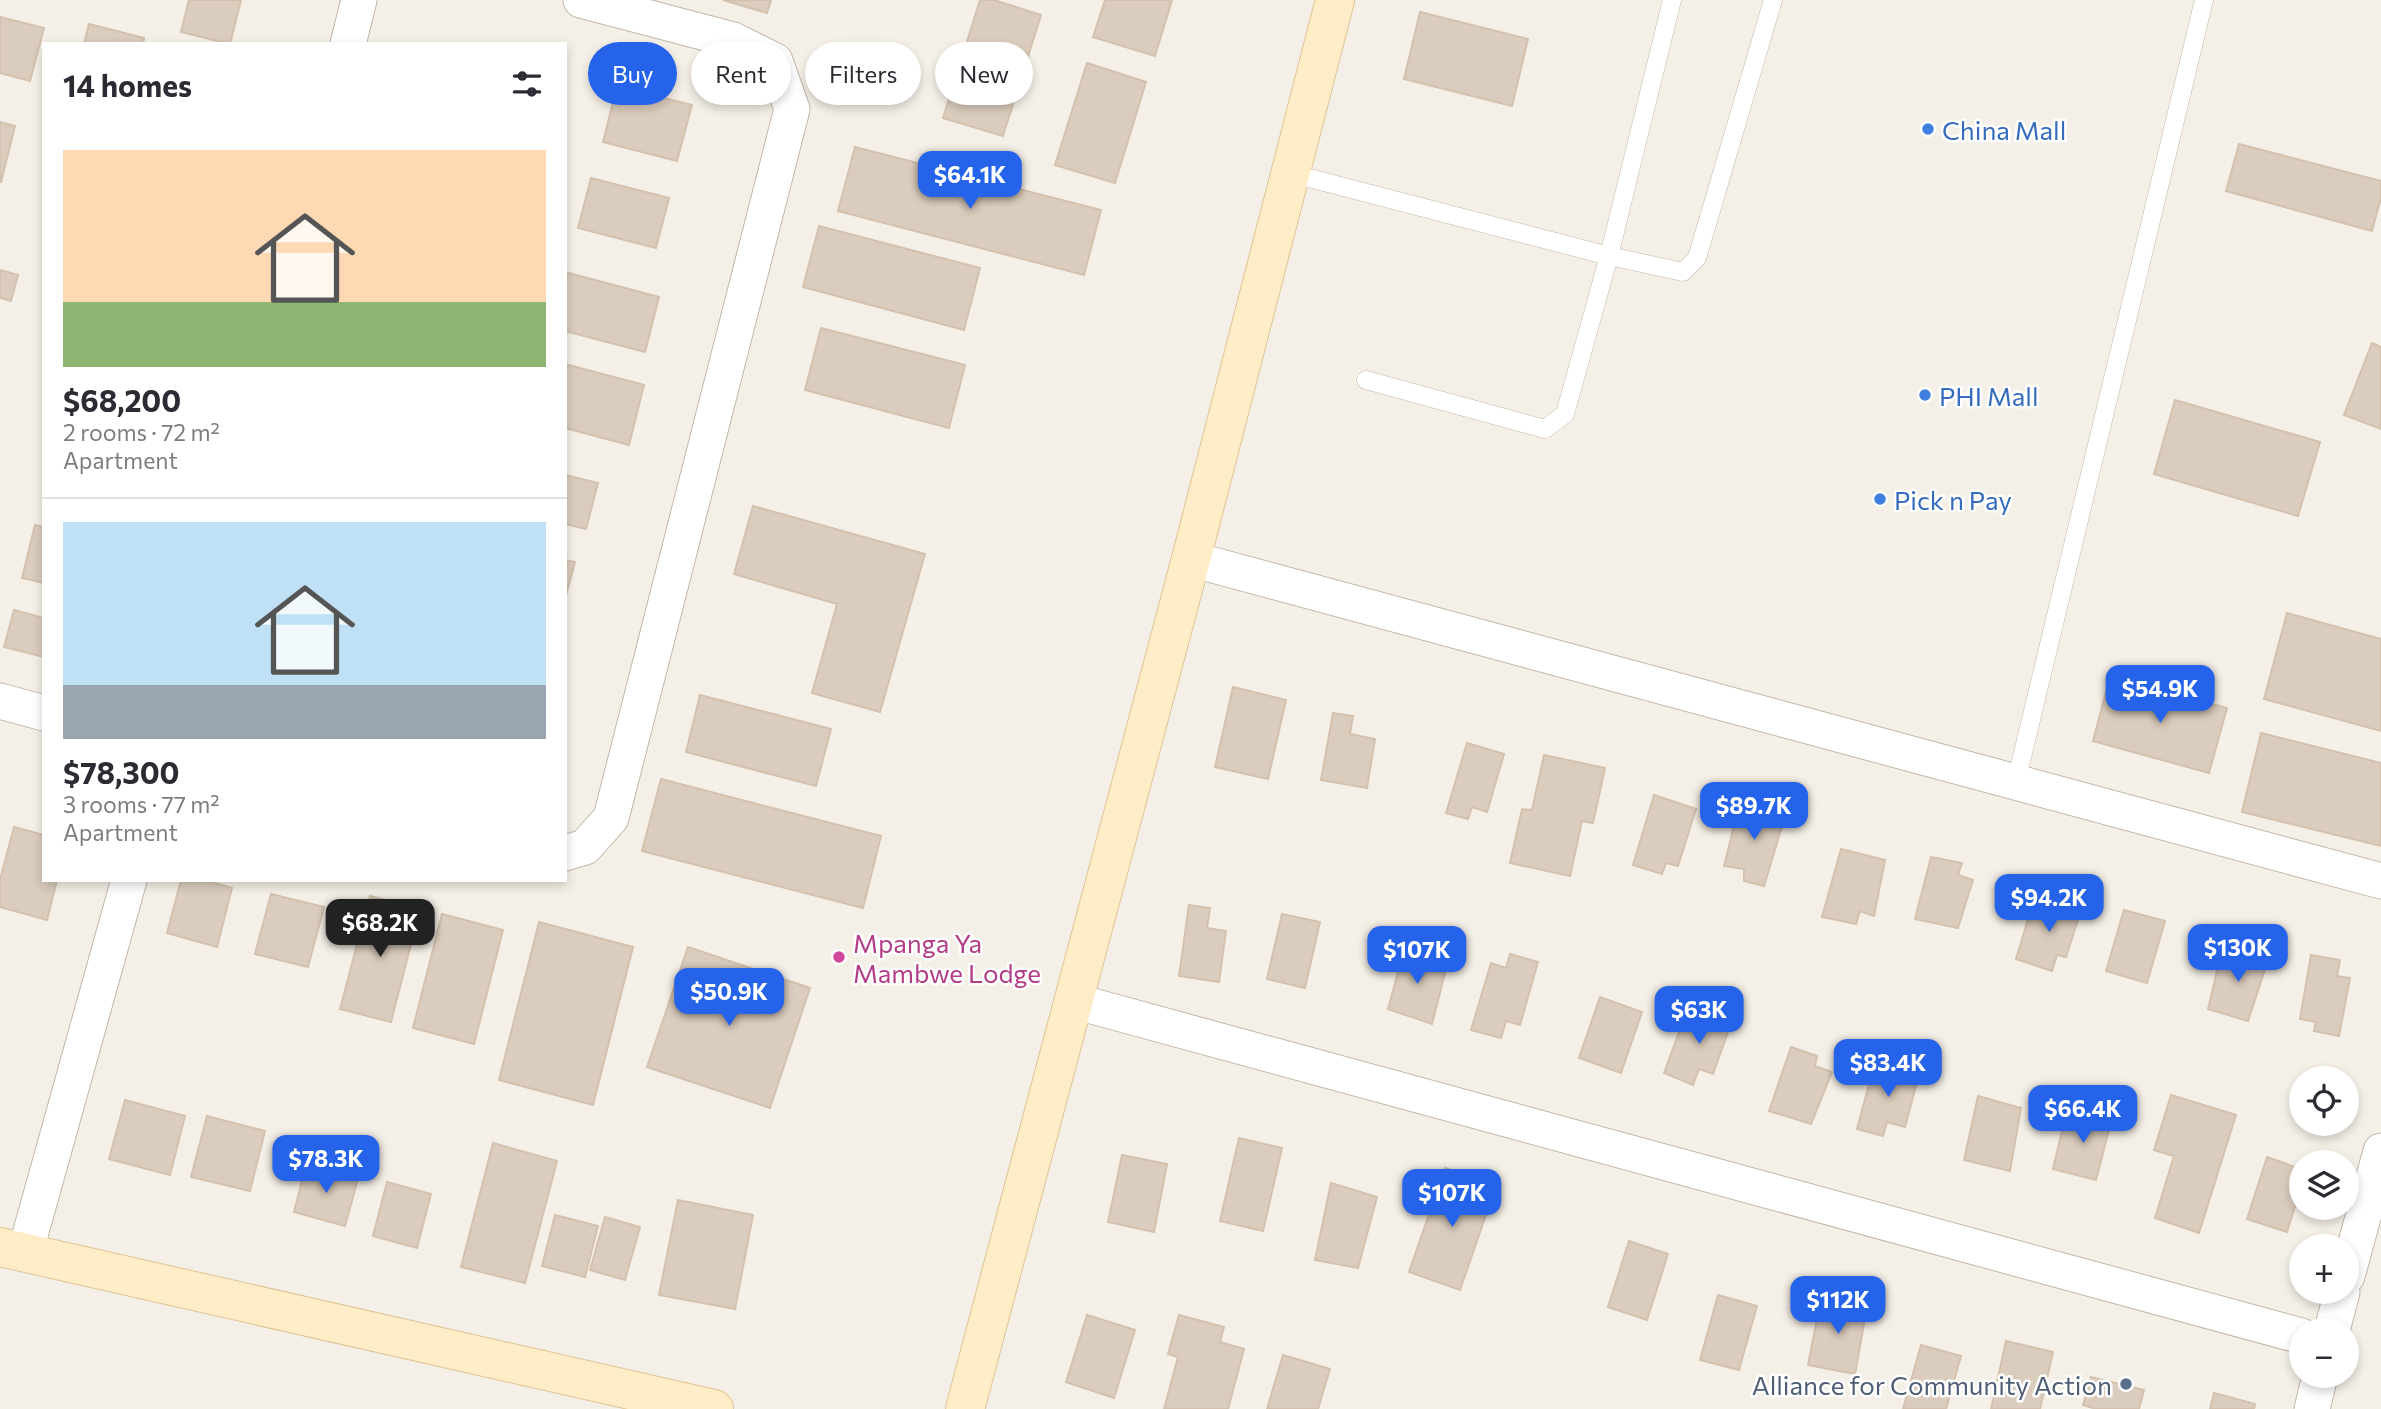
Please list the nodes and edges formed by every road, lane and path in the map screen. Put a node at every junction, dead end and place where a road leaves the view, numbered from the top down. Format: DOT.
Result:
graph roads {
  1 [pos="359,0"];
  2 [pos="581,0"];
  3 [pos="1335,0"];
  4 [pos="1672,0"];
  5 [pos="1773,0"];
  6 [pos="2204,0"];
  7 [pos="348,42"];
  8 [pos="1290,173"];
  9 [pos="1609,256"];
  10 [pos="1366,380"];
  11 [pos="1191,559"];
  12 [pos="0,701"];
  13 [pos="42,712"];
  14 [pos="2016,782"];
  15 [pos="567,852"];
  16 [pos="2381,881"];
  17 [pos="127,882"];
  18 [pos="1074,1001"];
  19 [pos="2381,1151"];
  20 [pos="2358,1234"];
  21 [pos="13,1250"];
  22 [pos="2289,1333"];
  23 [pos="2317,1388"];
  24 [pos="658,1402"];
  25 [pos="714,1409"];
  26 [pos="965,1409"];
  27 [pos="2312,1409"];
  1 -- 7 [label="street"];
  2 -- 15 [label="street"];
  3 -- 8 [label="main road"];
  4 -- 9 [label="lane"];
  5 -- 9 [label="lane"];
  6 -- 14 [label="lane"];
  8 -- 9 [label="lane"];
  8 -- 11 [label="main road"];
  9 -- 10 [label="lane"];
  11 -- 14 [label="street"];
  11 -- 18 [label="main road"];
  12 -- 13 [label="street"];
  14 -- 16 [label="street"];
  17 -- 21 [label="street"];
  18 -- 22 [label="street"];
  18 -- 26 [label="main road"];
  19 -- 20 [label="street"];
  21 -- 24 [label="main road"];
  23 -- 27 [label="street"];
  24 -- 25 [label="main road"];
}
